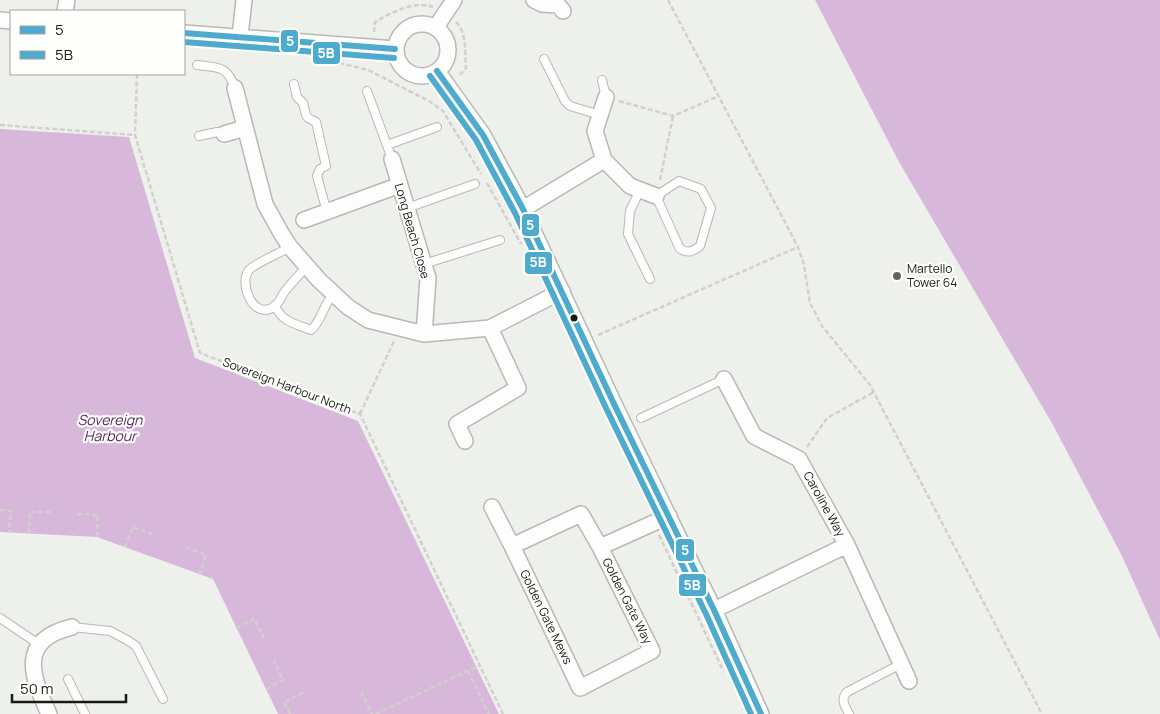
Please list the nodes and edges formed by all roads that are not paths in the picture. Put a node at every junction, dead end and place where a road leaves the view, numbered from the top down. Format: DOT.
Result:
graph roads {
  1 [pos="244,0"];
  2 [pos="454,0"];
  3 [pos="534,0"];
  4 [pos="563,11"];
  5 [pos="436,27"];
  6 [pos="185,33"];
  7 [pos="240,36"];
  8 [pos="395,49"];
  9 [pos="544,59"];
  10 [pos="196,65"];
  11 [pos="437,71"];
  12 [pos="602,80"];
  13 [pos="294,84"];
  14 [pos="235,88"];
  15 [pos="367,92"];
  16 [pos="606,97"];
  17 [pos="600,115"];
  18 [pos="245,128"];
  19 [pos="437,128"];
  20 [pos="224,134"];
  21 [pos="199,136"];
  22 [pos="389,152"];
  23 [pos="604,160"];
  24 [pos="475,184"];
  25 [pos="400,186"];
  26 [pos="640,190"];
  27 [pos="656,196"];
  28 [pos="407,208"];
  29 [pos="522,209"];
  30 [pos="328,212"];
  31 [pos="304,220"];
  32 [pos="500,240"];
  33 [pos="290,247"];
  34 [pos="424,264"];
  35 [pos="307,266"];
  36 [pos="650,279"];
  37 [pos="562,291"];
  38 [pos="334,294"];
  39 [pos="275,305"];
  40 [pos="490,328"];
  41 [pos="424,334"];
  42 [pos="724,379"];
  43 [pos="641,418"];
  44 [pos="465,441"];
  45 [pos="492,507"];
  46 [pos="669,516"];
  47 [pos="847,545"];
  48 [pos="512,546"];
  49 [pos="600,547"];
  50 [pos="714,610"];
  51 [pos="0,618"];
  52 [pos="72,627"];
  53 [pos="40,645"];
  54 [pos="901,664"];
  55 [pos="68,679"];
  56 [pos="909,681"];
  57 [pos="580,688"];
  58 [pos="163,699"];
  59 [pos="49,714"];
  60 [pos="85,714"];
  61 [pos="762,714"];
  62 [pos="849,714"];
  1 -- 7 [label="street"];
  2 -- 5 [label="street"];
  3 -- 4 [label="street"];
  5 -- 8 [label="street"];
  5 -- 11 [label="street"];
  6 -- 7 [label="street"];
  7 -- 8 [label="street"];
  8 -- 11 [label="street"];
  9 -- 17 [label="lane"];
  10 -- 14 [label="lane"];
  11 -- 29 [label="street"];
  12 -- 16 [label="lane"];
  13 -- 30 [label="lane"];
  14 -- 18 [label="street"];
  15 -- 22 [label="lane"];
  16 -- 17 [label="street"];
  17 -- 23 [label="street"];
  18 -- 20 [label="street"];
  18 -- 33 [label="street"];
  19 -- 22 [label="lane"];
  20 -- 21 [label="lane"];
  22 -- 25 [label="street, Long Beach Close"];
  23 -- 26 [label="street"];
  23 -- 29 [label="street"];
  24 -- 28 [label="lane"];
  25 -- 28 [label="street, Long Beach Close"];
  25 -- 30 [label="street"];
  26 -- 27 [label="street"];
  26 -- 36 [label="lane"];
  27 -- 27 [label="lane"];
  28 -- 34 [label="street, Long Beach Close"];
  29 -- 37 [label="street"];
  30 -- 31 [label="street"];
  32 -- 34 [label="lane"];
  33 -- 35 [label="street"];
  33 -- 39 [label="lane"];
  34 -- 41 [label="street, Long Beach Close"];
  35 -- 38 [label="street"];
  35 -- 39 [label="lane"];
  37 -- 40 [label="street"];
  37 -- 46 [label="street"];
  38 -- 39 [label="lane"];
  38 -- 41 [label="street"];
  40 -- 41 [label="street"];
  40 -- 44 [label="street"];
  42 -- 43 [label="lane"];
  42 -- 47 [label="street, Caroline Way"];
  45 -- 48 [label="street, Golden Gate Mews"];
  46 -- 49 [label="street, Golden Gate Way"];
  46 -- 50 [label="street"];
  47 -- 50 [label="street, Caroline Way"];
  47 -- 54 [label="street, Caroline Way"];
  48 -- 49 [label="street"];
  48 -- 57 [label="street, Golden Gate Mews"];
  49 -- 57 [label="street, Golden Gate Way"];
  50 -- 61 [label="street"];
  51 -- 53 [label="lane"];
  52 -- 53 [label="street"];
  52 -- 58 [label="lane"];
  53 -- 59 [label="street"];
  54 -- 56 [label="street, Caroline Way"];
  54 -- 62 [label="lane"];
  55 -- 60 [label="lane"];
}
